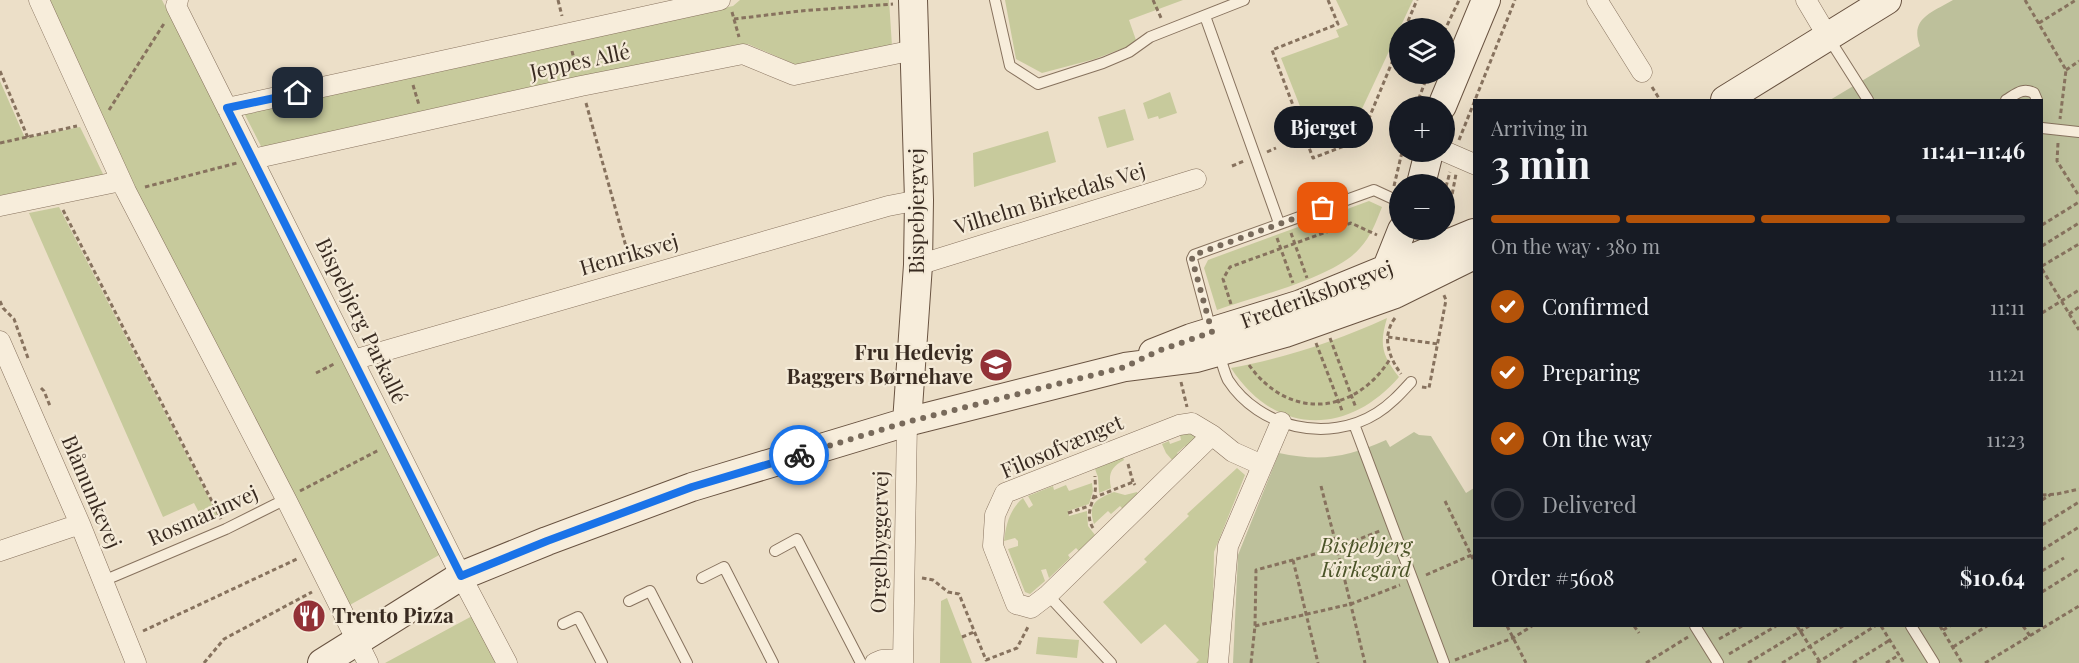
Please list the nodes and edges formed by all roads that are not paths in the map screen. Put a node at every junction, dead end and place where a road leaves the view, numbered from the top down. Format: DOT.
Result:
graph roads {
  1 [pos="39,0"];
  2 [pos="995,0"];
  3 [pos="1244,0"];
  4 [pos="1486,0"];
  5 [pos="1597,0"];
  6 [pos="1806,0"];
  7 [pos="1887,0"];
  8 [pos="913,1"];
  9 [pos="177,3"];
  10 [pos="726,5"];
  11 [pos="1205,16"];
  12 [pos="1828,37"];
  13 [pos="914,50"];
  14 [pos="1642,72"];
  15 [pos="1446,96"];
  16 [pos="1727,99"];
  17 [pos="1867,99"];
  18 [pos="2008,99"];
  19 [pos="2037,99"];
  20 [pos="227,108"];
  21 [pos="2043,128"];
  22 [pos="2079,132"];
  23 [pos="253,159"];
  24 [pos="1445,162"];
  25 [pos="1432,174"];
  26 [pos="1196,179"];
  27 [pos="123,186"];
  28 [pos="1389,197"];
  29 [pos="919,200"];
  30 [pos="0,206"];
  31 [pos="1279,223"];
  32 [pos="1473,233"];
  33 [pos="1389,240"];
  34 [pos="1427,253"];
  35 [pos="1473,255"];
  36 [pos="918,265"];
  37 [pos="1386,270"];
  38 [pos="1317,313"];
  39 [pos="1226,338"];
  40 [pos="0,340"];
  41 [pos="353,360"];
  42 [pos="5,364"];
  43 [pos="1125,367"];
  44 [pos="1411,382"];
  45 [pos="907,422"];
  46 [pos="1281,422"];
  47 [pos="1354,423"];
  48 [pos="1212,435"];
  49 [pos="1262,465"];
  50 [pos="286,499"];
  51 [pos="80,524"];
  52 [pos="0,551"];
  53 [pos="775,551"];
  54 [pos="461,576"];
  55 [pos="702,578"];
  56 [pos="103,581"];
  57 [pos="1048,595"];
  58 [pos="629,601"];
  59 [pos="563,624"];
  60 [pos="1912,627"];
  61 [pos="1696,628"];
  62 [pos="362,652"];
  63 [pos="903,661"];
  64 [pos="1718,662"];
  65 [pos="136,663"];
  66 [pos="322,663"];
  67 [pos="507,663"];
  68 [pos="602,663"];
  69 [pos="687,663"];
  70 [pos="773,663"];
  71 [pos="861,663"];
  72 [pos="874,663"];
  73 [pos="1111,663"];
  74 [pos="1218,663"];
  75 [pos="1445,663"];
  76 [pos="1934,663"];
  1 -- 27 [label="street"];
  2 -- 11 [label="lane"];
  3 -- 11 [label="lane"];
  4 -- 15 [label="street"];
  5 -- 14 [label="street"];
  6 -- 12 [label="street"];
  7 -- 12 [label="street"];
  8 -- 13 [label="street, Bispebjergvej"];
  9 -- 20 [label="street, Bispebjerg Parkallé"];
  10 -- 20 [label="street, Jeppes Allé"];
  11 -- 31 [label="lane"];
  12 -- 16 [label="street"];
  12 -- 17 [label="lane"];
  13 -- 23 [label="street, Jeppes Allé"];
  13 -- 29 [label="street, Bispebjergvej"];
  18 -- 19 [label="lane"];
  20 -- 23 [label="street, Bispebjerg Parkallé"];
  21 -- 22 [label="lane"];
  23 -- 41 [label="street, Bispebjerg Parkallé"];
  24 -- 25 [label="street"];
  26 -- 36 [label="street, Vilhelm Birkedals Vej"];
  27 -- 30 [label="street"];
  27 -- 50 [label="street"];
  28 -- 31 [label="lane"];
  29 -- 36 [label="street, Bispebjergvej"];
  29 -- 41 [label="street, Henriksvej"];
  31 -- 39 [label="lane"];
  32 -- 34 [label="street, Frederiksborgvej"];
  33 -- 37 [label="street"];
  34 -- 35 [label="street, Frederiksborgvej"];
  34 -- 37 [label="street, Frederiksborgvej"];
  34 -- 38 [label="street"];
  36 -- 45 [label="street, Bispebjergvej"];
  37 -- 38 [label="street, Frederiksborgvej"];
  38 -- 39 [label="street, Frederiksborgvej"];
  39 -- 43 [label="street, Frederiksborgvej"];
  39 -- 43 [label="street, Frederiksborgvej"];
  39 -- 46 [label="lane"];
  40 -- 42 [label="street, Blåmunkevej"];
  41 -- 54 [label="street, Bispebjerg Parkallé"];
  42 -- 51 [label="street, Blåmunkevej"];
  43 -- 45 [label="street, Frederiksborgvej"];
  44 -- 47 [label="lane"];
  45 -- 54 [label="street, Frederiksborgvej"];
  45 -- 63 [label="street, Orgelbyggervej"];
  46 -- 47 [label="lane"];
  46 -- 49 [label="street"];
  47 -- 75 [label="lane"];
  48 -- 49 [label="street"];
  48 -- 57 [label="street"];
  48 -- 57 [label="street, Filosofvænget"];
  49 -- 74 [label="street"];
  50 -- 56 [label="lane, Rosmarinvej"];
  50 -- 62 [label="street"];
  51 -- 52 [label="street"];
  51 -- 56 [label="street, Blåmunkevej"];
  53 -- 71 [label="lane"];
  54 -- 62 [label="street, Frederiksborgvej"];
  54 -- 67 [label="street, Bispebjerg Parkallé"];
  55 -- 70 [label="lane"];
  56 -- 65 [label="street, Blåmunkevej"];
  57 -- 73 [label="lane"];
  58 -- 69 [label="lane"];
  59 -- 68 [label="lane"];
  60 -- 76 [label="lane"];
  61 -- 64 [label="lane"];
  62 -- 66 [label="street, Frederiksborgvej"];
  63 -- 72 [label="street"];
}
